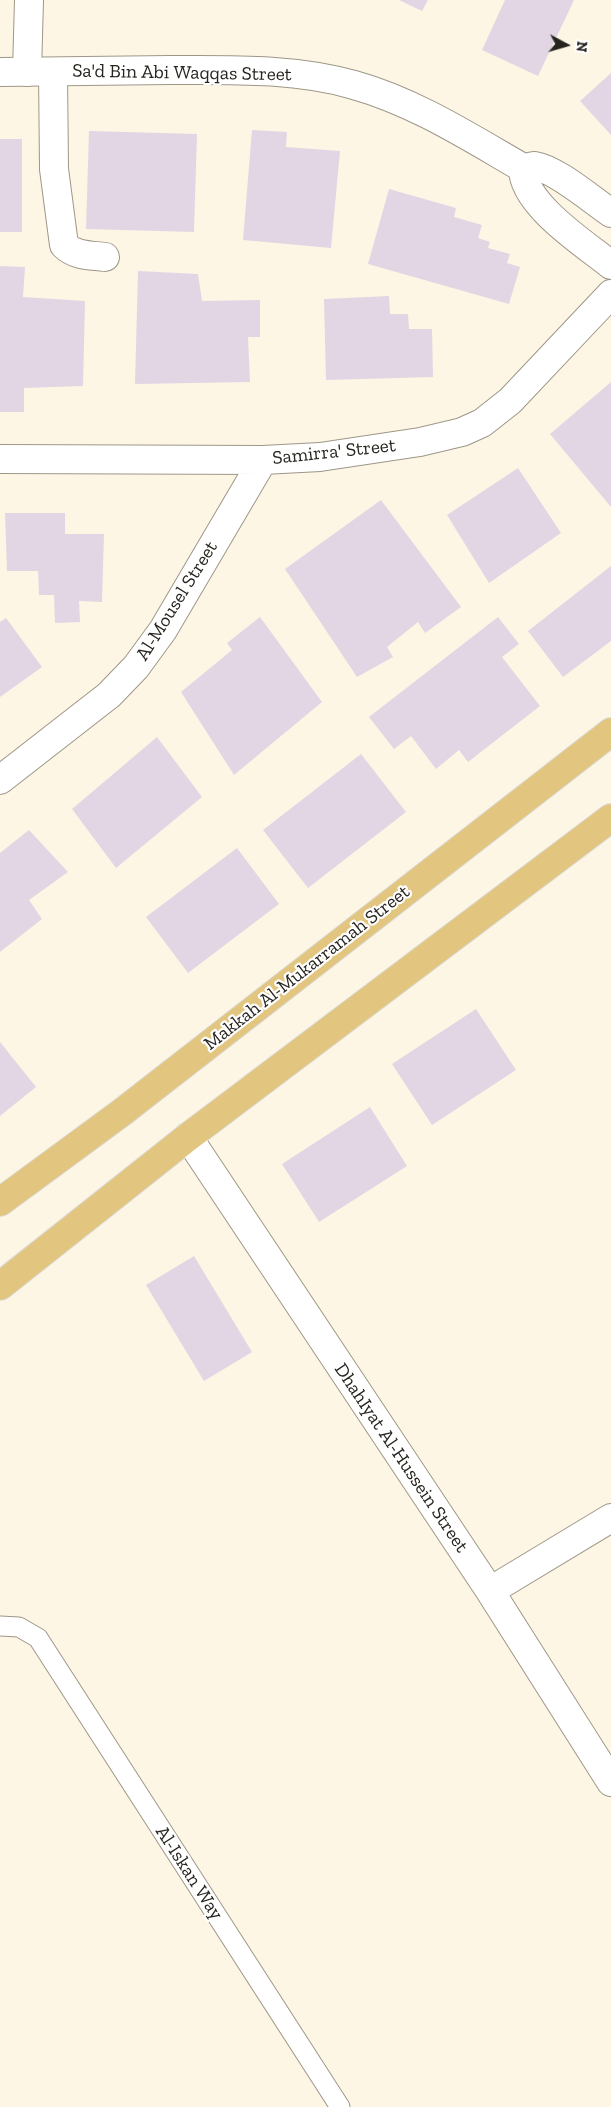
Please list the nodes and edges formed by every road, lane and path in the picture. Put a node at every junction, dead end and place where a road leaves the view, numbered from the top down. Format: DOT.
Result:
graph roads {
  1 [pos="29,0"];
  2 [pos="0,72"];
  3 [pos="40,72"];
  4 [pos="524,168"];
  5 [pos="611,214"];
  6 [pos="105,257"];
  7 [pos="611,265"];
  8 [pos="611,294"];
  9 [pos="0,459"];
  10 [pos="263,460"];
  11 [pos="611,732"];
  12 [pos="0,780"];
  13 [pos="611,818"];
  14 [pos="188,1137"];
  15 [pos="0,1202"];
  16 [pos="0,1286"];
  17 [pos="611,1518"];
  18 [pos="490,1591"];
  19 [pos="0,1626"];
  20 [pos="611,1782"];
  21 [pos="340,2107"];
  1 -- 3 [label="street"];
  2 -- 3 [label="street, Sa'd Bin Abi Waqqas Street"];
  3 -- 4 [label="street, Sa'd Bin Abi Waqqas Street"];
  3 -- 6 [label="street"];
  4 -- 5 [label="street, Sa'd Bin Abi Waqqas Street"];
  4 -- 7 [label="street"];
  8 -- 10 [label="street, Samirra' Street"];
  9 -- 10 [label="street, Samirra' Street"];
  10 -- 12 [label="street, Al-Mousel Street"];
  11 -- 15 [label="main road, Makkah Al-Mukarramah Street"];
  13 -- 14 [label="main road"];
  14 -- 16 [label="main road"];
  14 -- 18 [label="street, DhahIyat Al-Hussein Street"];
  17 -- 18 [label="street"];
  18 -- 20 [label="street, DhahIyat Al-Hussein Street"];
  19 -- 21 [label="lane, Al-Iskan Way"];
}
